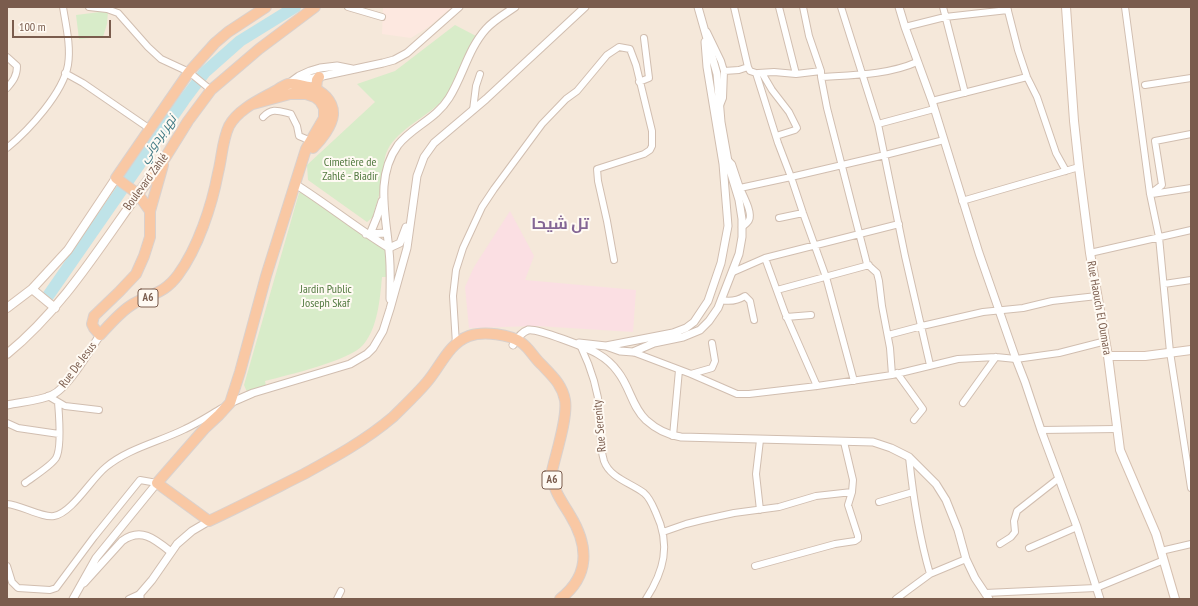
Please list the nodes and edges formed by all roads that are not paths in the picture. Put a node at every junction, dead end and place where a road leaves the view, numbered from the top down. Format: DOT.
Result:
graph roads {
  1 [pos="63,7"];
  2 [pos="89,7"];
  3 [pos="266,7"];
  4 [pos="315,7"];
  5 [pos="348,7"];
  6 [pos="459,7"];
  7 [pos="515,7"];
  8 [pos="584,7"];
  9 [pos="698,7"];
  10 [pos="734,7"];
  11 [pos="779,7"];
  12 [pos="803,7"];
  13 [pos="841,7"];
  14 [pos="899,7"];
  15 [pos="943,7"];
  16 [pos="1066,7"];
  17 [pos="1125,7"];
  18 [pos="1008,8"];
  19 [pos="382,17"];
  20 [pos="945,17"];
  21 [pos="700,18"];
  22 [pos="905,27"];
  23 [pos="704,30"];
  24 [pos="644,38"];
  25 [pos="7,57"];
  26 [pos="917,62"];
  27 [pos="715,65"];
  28 [pos="708,67"];
  29 [pos="748,67"];
  30 [pos="352,69"];
  31 [pos="724,71"];
  32 [pos="65,73"];
  33 [pos="759,73"];
  34 [pos="190,74"];
  35 [pos="480,74"];
  36 [pos="796,74"];
  37 [pos="821,74"];
  38 [pos="863,75"];
  39 [pos="319,77"];
  40 [pos="714,77"];
  41 [pos="1027,77"];
  42 [pos="1191,78"];
  43 [pos="639,82"];
  44 [pos="1145,85"];
  45 [pos="7,88"];
  46 [pos="208,88"];
  47 [pos="293,89"];
  48 [pos="316,89"];
  49 [pos="965,92"];
  50 [pos="932,101"];
  51 [pos="717,108"];
  52 [pos="934,109"];
  53 [pos="473,110"];
  54 [pos="263,117"];
  55 [pos="878,124"];
  56 [pos="150,129"];
  57 [pos="1191,134"];
  58 [pos="776,136"];
  59 [pos="944,140"];
  60 [pos="311,141"];
  61 [pos="7,148"];
  62 [pos="885,155"];
  63 [pos="165,158"];
  64 [pos="304,159"];
  65 [pos="728,160"];
  66 [pos="841,165"];
  67 [pos="1078,167"];
  68 [pos="1066,170"];
  69 [pos="791,177"];
  70 [pos="118,180"];
  71 [pos="295,184"];
  72 [pos="740,188"];
  73 [pos="1191,188"];
  74 [pos="135,192"];
  75 [pos="1150,194"];
  76 [pos="383,196"];
  77 [pos="414,200"];
  78 [pos="962,201"];
  79 [pos="150,211"];
  80 [pos="803,213"];
  81 [pos="779,218"];
  82 [pos="899,224"];
  83 [pos="742,227"];
  84 [pos="1191,230"];
  85 [pos="387,233"];
  86 [pos="368,234"];
  87 [pos="859,235"];
  88 [pos="1159,237"];
  89 [pos="815,245"];
  90 [pos="389,248"];
  91 [pos="1090,253"];
  92 [pos="766,258"];
  93 [pos="390,259"];
  94 [pos="404,260"];
  95 [pos="614,260"];
  96 [pos="869,266"];
  97 [pos="733,272"];
  98 [pos="826,277"];
  99 [pos="1191,280"];
  100 [pos="1164,284"];
  101 [pos="32,288"];
  102 [pos="777,290"];
  103 [pos="1097,296"];
  104 [pos="721,300"];
  105 [pos="708,301"];
  106 [pos="7,308"];
  107 [pos="55,308"];
  108 [pos="718,308"];
  109 [pos="390,309"];
  110 [pos="998,311"];
  111 [pos="811,314"];
  112 [pos="786,317"];
  113 [pos="754,320"];
  114 [pos="694,322"];
  115 [pos="922,326"];
  116 [pos="700,330"];
  117 [pos="100,335"];
  118 [pos="888,335"];
  119 [pos="1106,341"];
  120 [pos="574,343"];
  121 [pos="712,343"];
  122 [pos="456,344"];
  123 [pos="517,344"];
  124 [pos="606,346"];
  125 [pos="581,347"];
  126 [pos="1191,350"];
  127 [pos="633,352"];
  128 [pos="1170,352"];
  129 [pos="7,354"];
  130 [pos="1108,356"];
  131 [pos="996,357"];
  132 [pos="1016,359"];
  133 [pos="930,365"];
  134 [pos="679,370"];
  135 [pos="691,374"];
  136 [pos="895,374"];
  137 [pos="854,380"];
  138 [pos="817,386"];
  139 [pos="48,396"];
  140 [pos="58,402"];
  141 [pos="230,403"];
  142 [pos="963,403"];
  143 [pos="7,405"];
  144 [pos="99,410"];
  145 [pos="914,420"];
  146 [pos="7,423"];
  147 [pos="1117,429"];
  148 [pos="1041,430"];
  149 [pos="59,434"];
  150 [pos="673,436"];
  151 [pos="760,440"];
  152 [pos="844,442"];
  153 [pos="909,457"];
  154 [pos="1059,478"];
  155 [pos="25,483"];
  156 [pos="157,483"];
  157 [pos="1191,488"];
  158 [pos="852,492"];
  159 [pos="913,492"];
  160 [pos="880,502"];
  161 [pos="7,504"];
  162 [pos="760,510"];
  163 [pos="209,521"];
  164 [pos="1077,527"];
  165 [pos="663,532"];
  166 [pos="1000,544"];
  167 [pos="1191,544"];
  168 [pos="1029,548"];
  169 [pos="1161,551"];
  170 [pos="171,552"];
  171 [pos="966,559"];
  172 [pos="1164,560"];
  173 [pos="7,566"];
  174 [pos="755,566"];
  175 [pos="930,574"];
  176 [pos="1096,588"];
  177 [pos="78,589"];
  178 [pos="341,591"];
  179 [pos="140,596"];
  180 [pos="987,596"];
  181 [pos="72,599"];
  182 [pos="129,599"];
  183 [pos="337,599"];
  184 [pos="560,599"];
  185 [pos="646,599"];
  186 [pos="896,599"];
  187 [pos="1100,599"];
  188 [pos="1175,599"];
  1 -- 32 [label="street"];
  2 -- 34 [label="street"];
  3 -- 34 [label="highway"];
  4 -- 46 [label="highway, Boulevard Zahlé / A6"];
  5 -- 19 [label="street"];
  6 -- 30 [label="street"];
  7 -- 76 [label="street"];
  8 -- 53 [label="street"];
  9 -- 21 [label="street"];
  10 -- 29 [label="street"];
  11 -- 36 [label="street"];
  12 -- 37 [label="street"];
  13 -- 38 [label="street"];
  14 -- 22 [label="street"];
  15 -- 20 [label="street"];
  16 -- 67 [label="main road, Rue Haouch El Oumara"];
  17 -- 75 [label="street"];
  18 -- 20 [label="street"];
  18 -- 41 [label="street"];
  20 -- 22 [label="street"];
  20 -- 49 [label="street"];
  21 -- 23 [label="street"];
  21 -- 31 [label="street"];
  22 -- 26 [label="street"];
  23 -- 27 [label="street"];
  23 -- 28 [label="street"];
  24 -- 43 [label="street"];
  25 -- 45 [label="street"];
  26 -- 38 [label="street"];
  26 -- 50 [label="street"];
  27 -- 28 [label="street"];
  27 -- 40 [label="street"];
  28 -- 40 [label="street"];
  29 -- 31 [label="street"];
  29 -- 33 [label="street"];
  30 -- 39 [label="street"];
  30 -- 47 [label="street"];
  31 -- 51 [label="street"];
  32 -- 56 [label="street"];
  32 -- 61 [label="street"];
  33 -- 36 [label="street"];
  33 -- 58 [label="street"];
  33 -- 58 [label="street"];
  34 -- 46 [label="street"];
  34 -- 56 [label="highway"];
  35 -- 53 [label="street"];
  36 -- 37 [label="street"];
  37 -- 38 [label="street"];
  37 -- 66 [label="street"];
  38 -- 55 [label="street"];
  39 -- 47 [label="street"];
  39 -- 48 [label="highway"];
  40 -- 51 [label="street"];
  41 -- 49 [label="street"];
  41 -- 68 [label="street"];
  42 -- 44 [label="street"];
  43 -- 95 [label="street"];
  43 -- 122 [label="street"];
  46 -- 63 [label="highway, Boulevard Zahlé / A6"];
  47 -- 48 [label="highway, A6"];
  47 -- 60 [label="highway, A6"];
  47 -- 117 [label="highway, A6"];
  48 -- 64 [label="highway, A6"];
  49 -- 50 [label="street"];
  50 -- 52 [label="street"];
  51 -- 65 [label="street"];
  51 -- 105 [label="street"];
  52 -- 55 [label="street"];
  52 -- 59 [label="street"];
  53 -- 77 [label="street"];
  54 -- 60 [label="street"];
  55 -- 62 [label="street"];
  56 -- 70 [label="highway"];
  57 -- 75 [label="street"];
  58 -- 69 [label="street"];
  59 -- 62 [label="street"];
  59 -- 78 [label="street"];
  60 -- 64 [label="highway, A6"];
  62 -- 66 [label="street"];
  62 -- 82 [label="street"];
  63 -- 74 [label="highway, Boulevard Zahlé / A6"];
  63 -- 79 [label="highway, A6"];
  64 -- 71 [label="highway, A6"];
  65 -- 72 [label="street"];
  65 -- 83 [label="street"];
  66 -- 69 [label="street"];
  66 -- 87 [label="street"];
  67 -- 68 [label="street"];
  67 -- 91 [label="main road, Rue Haouch El Oumara"];
  68 -- 78 [label="street"];
  69 -- 72 [label="street"];
  69 -- 80 [label="street"];
  70 -- 74 [label="highway"];
  70 -- 101 [label="main road"];
  71 -- 86 [label="street"];
  71 -- 141 [label="highway, A6"];
  72 -- 83 [label="street"];
  73 -- 75 [label="street"];
  74 -- 79 [label="highway"];
  74 -- 107 [label="main road, Boulevard Zahlé"];
  75 -- 88 [label="street"];
  76 -- 85 [label="street"];
  76 -- 86 [label="street"];
  77 -- 90 [label="street"];
  77 -- 94 [label="street"];
  78 -- 110 [label="street"];
  79 -- 117 [label="highway, A6"];
  80 -- 81 [label="street"];
  80 -- 89 [label="street"];
  82 -- 87 [label="street"];
  82 -- 115 [label="street"];
  83 -- 97 [label="street"];
  84 -- 88 [label="street"];
  85 -- 86 [label="street"];
  85 -- 90 [label="street"];
  86 -- 90 [label="street"];
  87 -- 89 [label="street"];
  87 -- 96 [label="street"];
  88 -- 91 [label="street"];
  88 -- 100 [label="street"];
  89 -- 92 [label="street"];
  89 -- 98 [label="street"];
  90 -- 93 [label="street"];
  91 -- 103 [label="main road, Rue Haouch El Oumara"];
  92 -- 97 [label="street"];
  92 -- 102 [label="street"];
  93 -- 94 [label="street"];
  93 -- 109 [label="street"];
  94 -- 109 [label="street"];
  96 -- 98 [label="street"];
  96 -- 118 [label="street"];
  97 -- 104 [label="street"];
  98 -- 102 [label="street"];
  98 -- 137 [label="street"];
  99 -- 100 [label="street"];
  100 -- 128 [label="street"];
  101 -- 106 [label="main road"];
  101 -- 107 [label="main road"];
  102 -- 112 [label="street"];
  103 -- 110 [label="street"];
  103 -- 119 [label="main road, Rue Haouch El Oumara"];
  104 -- 108 [label="street"];
  104 -- 113 [label="street"];
  105 -- 108 [label="street"];
  105 -- 114 [label="street"];
  107 -- 129 [label="main road, Boulevard Zahlé"];
  108 -- 116 [label="street"];
  109 -- 141 [label="street"];
  110 -- 115 [label="street"];
  110 -- 132 [label="street"];
  111 -- 112 [label="street"];
  112 -- 138 [label="street"];
  114 -- 116 [label="street"];
  114 -- 124 [label="street"];
  115 -- 118 [label="street"];
  115 -- 133 [label="street"];
  116 -- 127 [label="street"];
  117 -- 139 [label="street, Rue De Jesus"];
  118 -- 136 [label="street"];
  119 -- 130 [label="main road, Rue Haouch El Oumara"];
  119 -- 132 [label="street"];
  120 -- 123 [label="street"];
  120 -- 124 [label="street"];
  120 -- 125 [label="street"];
  121 -- 135 [label="street"];
  122 -- 123 [label="highway, A6"];
  122 -- 163 [label="highway, A6"];
  123 -- 184 [label="highway, A6"];
  124 -- 127 [label="street"];
  125 -- 150 [label="street"];
  125 -- 165 [label="street, Rue Serenity"];
  126 -- 128 [label="main road"];
  127 -- 134 [label="street"];
  128 -- 130 [label="main road"];
  128 -- 157 [label="street"];
  130 -- 147 [label="main road, Rue Haouch El Oumara"];
  131 -- 132 [label="street"];
  131 -- 133 [label="street"];
  131 -- 142 [label="street"];
  132 -- 148 [label="street"];
  133 -- 136 [label="street"];
  134 -- 135 [label="street"];
  134 -- 150 [label="street"];
  135 -- 138 [label="street"];
  136 -- 137 [label="street"];
  136 -- 145 [label="street"];
  137 -- 138 [label="street"];
  139 -- 140 [label="street"];
  139 -- 143 [label="street, Rue De Jesus"];
  140 -- 144 [label="street"];
  140 -- 149 [label="street"];
  141 -- 156 [label="highway, A6"];
  141 -- 161 [label="street"];
  146 -- 149 [label="street"];
  147 -- 148 [label="street"];
  147 -- 169 [label="main road, Rue Haouch El Oumara"];
  148 -- 154 [label="street"];
  149 -- 155 [label="street"];
  150 -- 151 [label="street"];
  151 -- 152 [label="street"];
  151 -- 162 [label="street"];
  152 -- 153 [label="street"];
  152 -- 158 [label="street"];
  153 -- 159 [label="street"];
  153 -- 171 [label="street"];
  154 -- 164 [label="street"];
  154 -- 166 [label="street"];
  156 -- 163 [label="highway"];
  156 -- 173 [label="street"];
  156 -- 177 [label="street"];
  158 -- 162 [label="street"];
  158 -- 174 [label="street"];
  159 -- 160 [label="street"];
  159 -- 175 [label="street"];
  162 -- 165 [label="street"];
  163 -- 170 [label="street"];
  164 -- 168 [label="street"];
  164 -- 176 [label="street"];
  165 -- 185 [label="street, Rue Serenity"];
  167 -- 169 [label="street"];
  169 -- 172 [label="main road, Rue Haouch El Oumara"];
  170 -- 177 [label="street"];
  170 -- 179 [label="street"];
  171 -- 175 [label="street"];
  171 -- 180 [label="street"];
  172 -- 176 [label="street"];
  172 -- 188 [label="main road, Rue Haouch El Oumara"];
  175 -- 186 [label="street"];
  176 -- 180 [label="street"];
  176 -- 187 [label="street"];
  177 -- 181 [label="street"];
  178 -- 183 [label="street"];
  179 -- 182 [label="street"];
}
